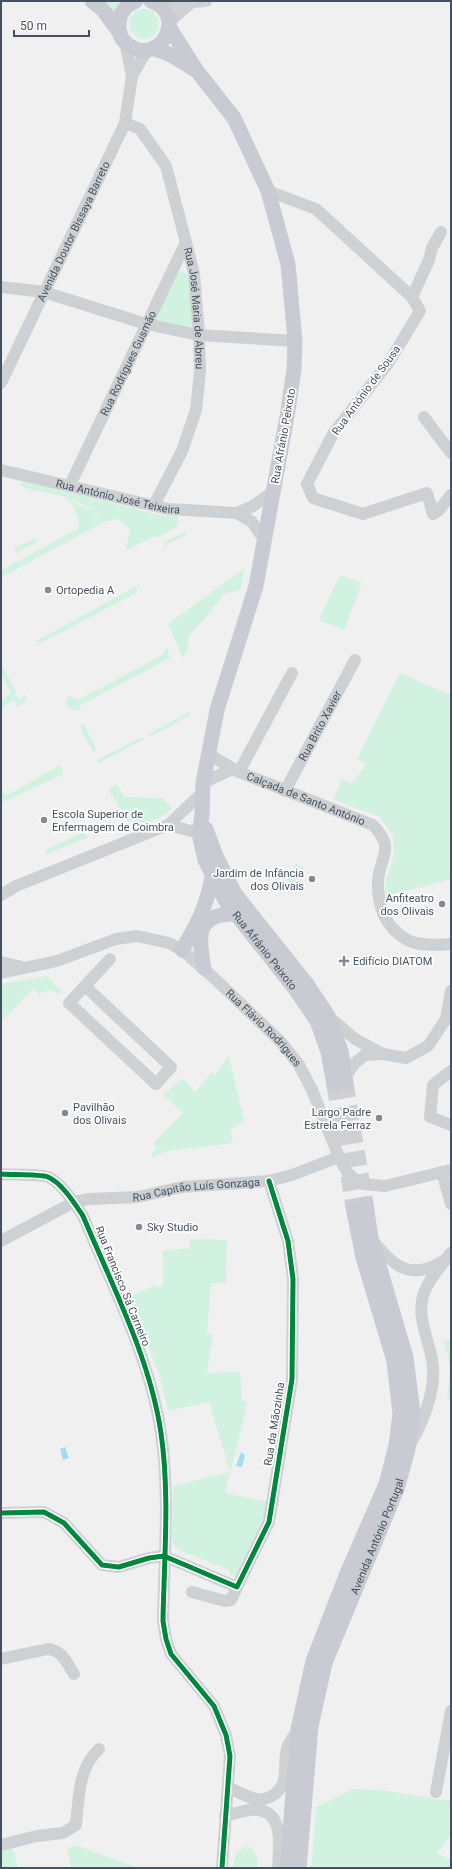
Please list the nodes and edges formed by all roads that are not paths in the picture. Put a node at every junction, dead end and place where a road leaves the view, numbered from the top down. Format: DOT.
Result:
graph roads {
  1 [pos="92,1"];
  2 [pos="136,1"];
  3 [pos="206,1"];
  4 [pos="153,2"];
  5 [pos="193,2"];
  6 [pos="169,24"];
  7 [pos="122,37"];
  8 [pos="150,49"];
  9 [pos="197,72"];
  10 [pos="132,76"];
  11 [pos="125,123"];
  12 [pos="268,191"];
  13 [pos="441,232"];
  14 [pos="186,242"];
  15 [pos="1,287"];
  16 [pos="44,292"];
  17 [pos="412,297"];
  18 [pos="146,324"];
  19 [pos="199,335"];
  20 [pos="295,341"];
  21 [pos="1,383"];
  22 [pos="424,417"];
  23 [pos="451,453"];
  24 [pos="1,470"];
  25 [pos="70,485"];
  26 [pos="274,491"];
  27 [pos="451,495"];
  28 [pos="154,506"];
  29 [pos="237,513"];
  30 [pos="264,540"];
  31 [pos="355,660"];
  32 [pos="292,673"];
  33 [pos="208,754"];
  34 [pos="235,770"];
  35 [pos="202,789"];
  36 [pos="285,791"];
  37 [pos="202,815"];
  38 [pos="168,825"];
  39 [pos="199,833"];
  40 [pos="212,877"];
  41 [pos="1,895"];
  42 [pos="236,914"];
  43 [pos="451,944"];
  44 [pos="182,950"];
  45 [pos="110,959"];
  46 [pos="1,962"];
  47 [pos="24,967"];
  48 [pos="204,968"];
  49 [pos="1,973"];
  50 [pos="85,986"];
  51 [pos="451,991"];
  52 [pos="328,1016"];
  53 [pos="383,1054"];
  54 [pos="451,1071"];
  55 [pos="342,1082"];
  56 [pos="451,1124"];
  57 [pos="339,1157"];
  58 [pos="446,1171"];
  59 [pos="1,1174"];
  60 [pos="269,1181"];
  61 [pos="74,1202"];
  62 [pos="451,1204"];
  63 [pos="371,1238"];
  64 [pos="1,1241"];
  65 [pos="449,1255"];
  66 [pos="408,1449"];
  67 [pos="1,1512"];
  68 [pos="164,1556"];
  69 [pos="237,1587"];
  70 [pos="192,1592"];
  71 [pos="1,1659"];
  72 [pos="74,1674"];
  73 [pos="451,1711"];
  74 [pos="298,1729"];
  75 [pos="99,1749"];
  76 [pos="228,1787"];
  77 [pos="436,1792"];
  78 [pos="225,1816"];
  79 [pos="1,1845"];
  80 [pos="222,1868"];
  81 [pos="278,1868"];
  82 [pos="287,1868"];
  83 [pos="299,1868"];
  1 -- 7 [label="main road"];
  2 -- 7 [label="main road"];
  3 -- 5 [label="street"];
  4 -- 5 [label="street"];
  4 -- 6 [label="main road, Rua Afrânio Peixoto"];
  5 -- 6 [label="street"];
  6 -- 8 [label="main road"];
  6 -- 9 [label="main road, Rua Afrânio Peixoto"];
  7 -- 8 [label="main road, Rua Afrânio Peixoto"];
  7 -- 10 [label="street, Avenida Doutor Bissaya Barreto"];
  8 -- 9 [label="main road, Rua Afrânio Peixoto"];
  8 -- 10 [label="street, Avenida Doutor Bissaya Barreto"];
  9 -- 12 [label="main road, Rua Afrânio Peixoto"];
  10 -- 11 [label="street, Avenida Doutor Bissaya Barreto"];
  11 -- 14 [label="street, Rua José Maria de Abreu"];
  11 -- 16 [label="street, Avenida Doutor Bissaya Barreto"];
  12 -- 17 [label="street, Rua António de Sousa"];
  12 -- 20 [label="main road, Rua Afrânio Peixoto"];
  13 -- 17 [label="street"];
  14 -- 18 [label="street, Rua Rodrigues Gusmão"];
  14 -- 19 [label="street, Rua José Maria de Abreu"];
  15 -- 16 [label="street"];
  16 -- 18 [label="street"];
  16 -- 21 [label="street, Avenida Doutor Bissaya Barreto"];
  17 -- 27 [label="street, Rua António de Sousa"];
  18 -- 19 [label="street"];
  18 -- 25 [label="street, Rua Rodrigues Gusmão"];
  19 -- 20 [label="street"];
  19 -- 28 [label="street, Rua José Maria de Abreu"];
  20 -- 26 [label="main road, Rua Afrânio Peixoto"];
  22 -- 23 [label="street"];
  24 -- 25 [label="street, Rua António José Teixeira"];
  25 -- 28 [label="street, Rua António José Teixeira"];
  26 -- 29 [label="street, Rua António José Teixeira"];
  26 -- 30 [label="main road, Rua Afrânio Peixoto"];
  28 -- 29 [label="street, Rua António José Teixeira"];
  29 -- 30 [label="street"];
  30 -- 33 [label="main road, Rua Afrânio Peixoto"];
  31 -- 36 [label="street, Rua Brito Xavier"];
  32 -- 34 [label="street"];
  33 -- 34 [label="street, Calçada de Santo António"];
  33 -- 35 [label="main road, Rua Afrânio Peixoto"];
  34 -- 35 [label="street, Calçada de Santo António"];
  34 -- 36 [label="street, Calçada de Santo António"];
  35 -- 37 [label="main road, Rua Afrânio Peixoto"];
  35 -- 38 [label="street, Calçada de Santo António"];
  36 -- 43 [label="street, Calçada de Santo António"];
  37 -- 39 [label="main road, Rua Afrânio Peixoto"];
  37 -- 52 [label="main road, Rua Afrânio Peixoto"];
  38 -- 39 [label="street"];
  38 -- 41 [label="street"];
  39 -- 40 [label="main road, Rua Afrânio Peixoto"];
  40 -- 42 [label="main road, Rua Afrânio Peixoto"];
  40 -- 44 [label="main road"];
  42 -- 48 [label="main road"];
  42 -- 55 [label="main road, Rua Afrânio Peixoto"];
  44 -- 47 [label="street, Rua Flávio Rodrigues"];
  44 -- 48 [label="street, Rua Flávio Rodrigues"];
  45 -- 50 [label="street"];
  46 -- 47 [label="street, Rua Flávio Rodrigues"];
  47 -- 49 [label="street, Rua Flávio Rodrigues"];
  48 -- 57 [label="street, Rua Flávio Rodrigues"];
  50 -- 50 [label="street"];
  51 -- 53 [label="street"];
  52 -- 53 [label="street"];
  52 -- 55 [label="main road, Rua Afrânio Peixoto"];
  53 -- 55 [label="street"];
  54 -- 56 [label="street"];
  57 -- 58 [label="street, Rua Flávio Rodrigues"];
  57 -- 60 [label="street, Rua Capitão Luís Gonzaga"];
  58 -- 62 [label="street"];
  59 -- 61 [label="street, Rua Francisco Sá Carneiro"];
  60 -- 61 [label="street, Rua Capitão Luís Gonzaga"];
  60 -- 69 [label="street, Rua da Mãozinha"];
  61 -- 64 [label="street, Rua Capitão Luís Gonzaga"];
  61 -- 68 [label="street, Rua Francisco Sá Carneiro"];
  63 -- 65 [label="street"];
  63 -- 66 [label="main road, Avenida António Portugal"];
  63 -- 74 [label="main road, Avenida António Portugal"];
  65 -- 66 [label="street"];
  66 -- 83 [label="main road, Avenida António Portugal"];
  67 -- 68 [label="street"];
  68 -- 69 [label="street"];
  68 -- 76 [label="street, Rua Francisco Sá Carneiro"];
  69 -- 70 [label="street, Rua da Mãozinha"];
  71 -- 72 [label="street"];
  73 -- 77 [label="street"];
  74 -- 76 [label="street"];
  74 -- 82 [label="main road, Avenida António Portugal"];
  75 -- 79 [label="street"];
  76 -- 78 [label="street, Rua Francisco Sá Carneiro"];
  78 -- 80 [label="street, Rua Francisco Sá Carneiro"];
  78 -- 81 [label="street"];
}
